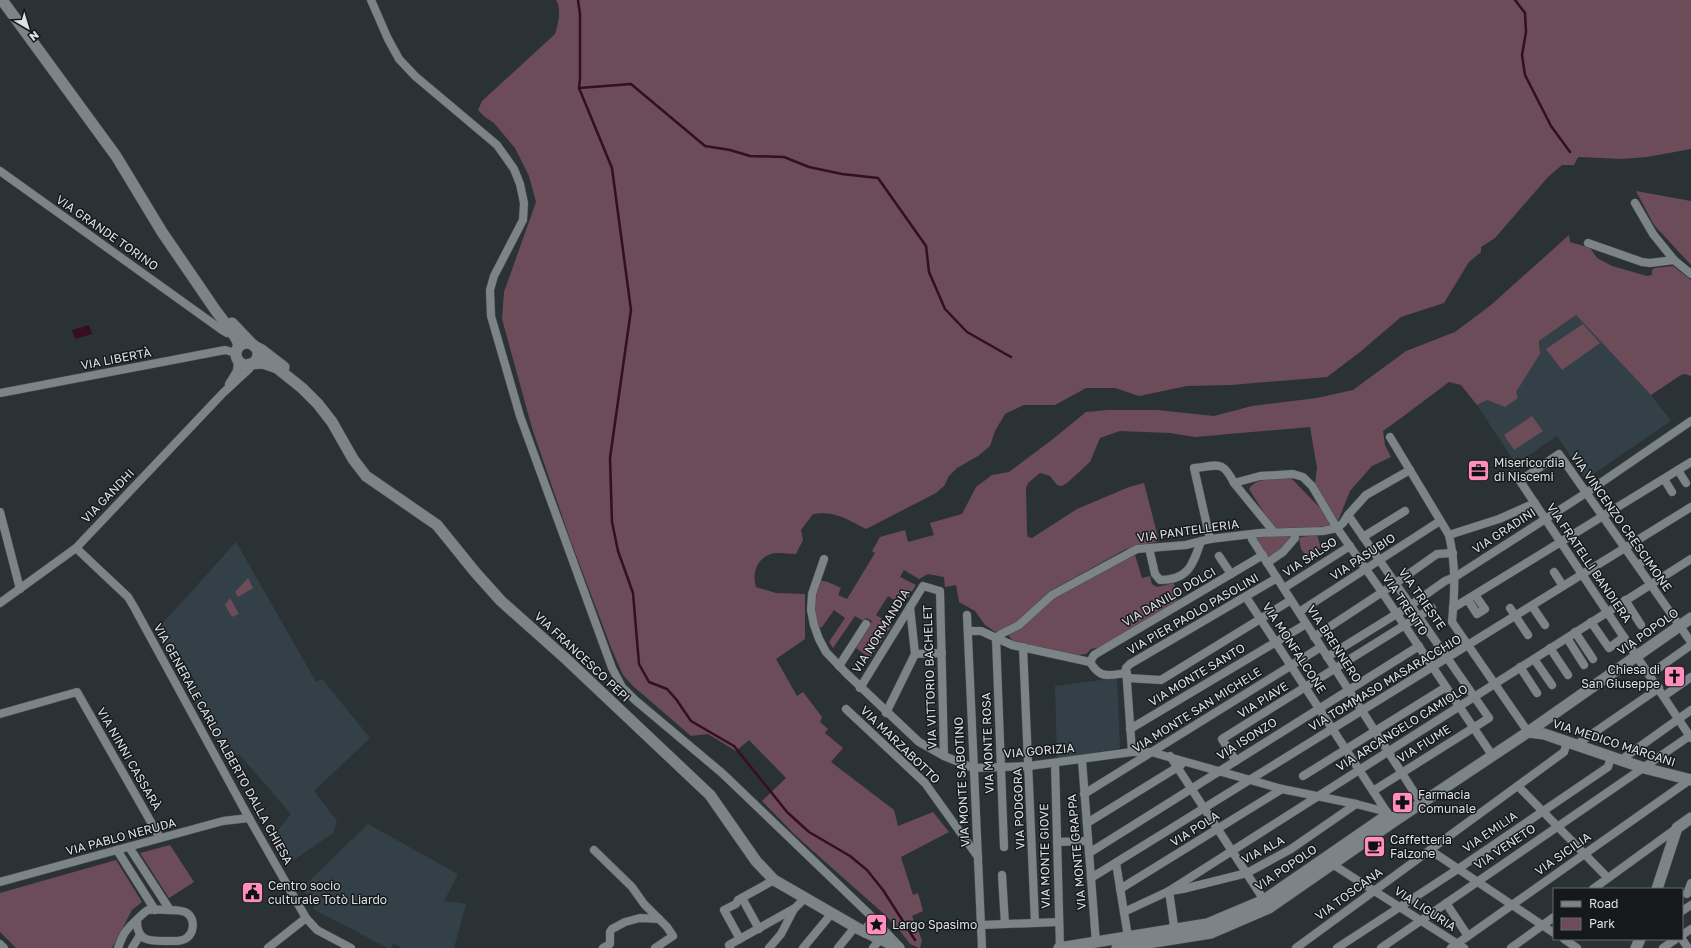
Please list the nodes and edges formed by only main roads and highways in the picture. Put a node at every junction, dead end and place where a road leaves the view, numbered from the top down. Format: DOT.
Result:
graph roads {
  1 [pos="2,0"];
  2 [pos="203,292"];
  3 [pos="253,345"];
  4 [pos="237,353"];
  5 [pos="253,362"];
  6 [pos="302,388"];
  7 [pos="1691,618"];
  8 [pos="1539,724"];
  9 [pos="1528,732"];
  10 [pos="1544,734"];
  11 [pos="1690,780"];
  12 [pos="1393,817"];
  13 [pos="1691,818"];
  14 [pos="1656,888"];
  15 [pos="874,920"];
  16 [pos="860,929"];
  17 [pos="1175,934"];
  18 [pos="901,948"];
  19 [pos="1060,948"];
  20 [pos="1117,948"];
  1 -- 2 [label="main road"];
  2 -- 3 [label="main road"];
  2 -- 4 [label="main road"];
  3 -- 4 [label="main road"];
  3 -- 5 [label="main road"];
  3 -- 6 [label="main road"];
  4 -- 5 [label="main road"];
  5 -- 6 [label="main road"];
  6 -- 16 [label="main road, VIA FRANCESCO PEPI"];
  7 -- 8 [label="main road, VIA POPOLO"];
  8 -- 9 [label="main road, VIA POPOLO"];
  8 -- 10 [label="main road"];
  9 -- 10 [label="main road, VIA MEDICO MARGANI"];
  9 -- 12 [label="main road, VIA POPOLO"];
  10 -- 11 [label="main road, VIA MEDICO MARGANI"];
  12 -- 17 [label="main road, VIA POPOLO"];
  12 -- 17 [label="main road, VIA POPOLO"];
  13 -- 14 [label="main road"];
  15 -- 16 [label="main road"];
  16 -- 18 [label="main road, VIA FRANCESCO PEPI"];
  17 -- 19 [label="main road, VIA POPOLO"];
  17 -- 20 [label="main road, VIA POPOLO"];
}
